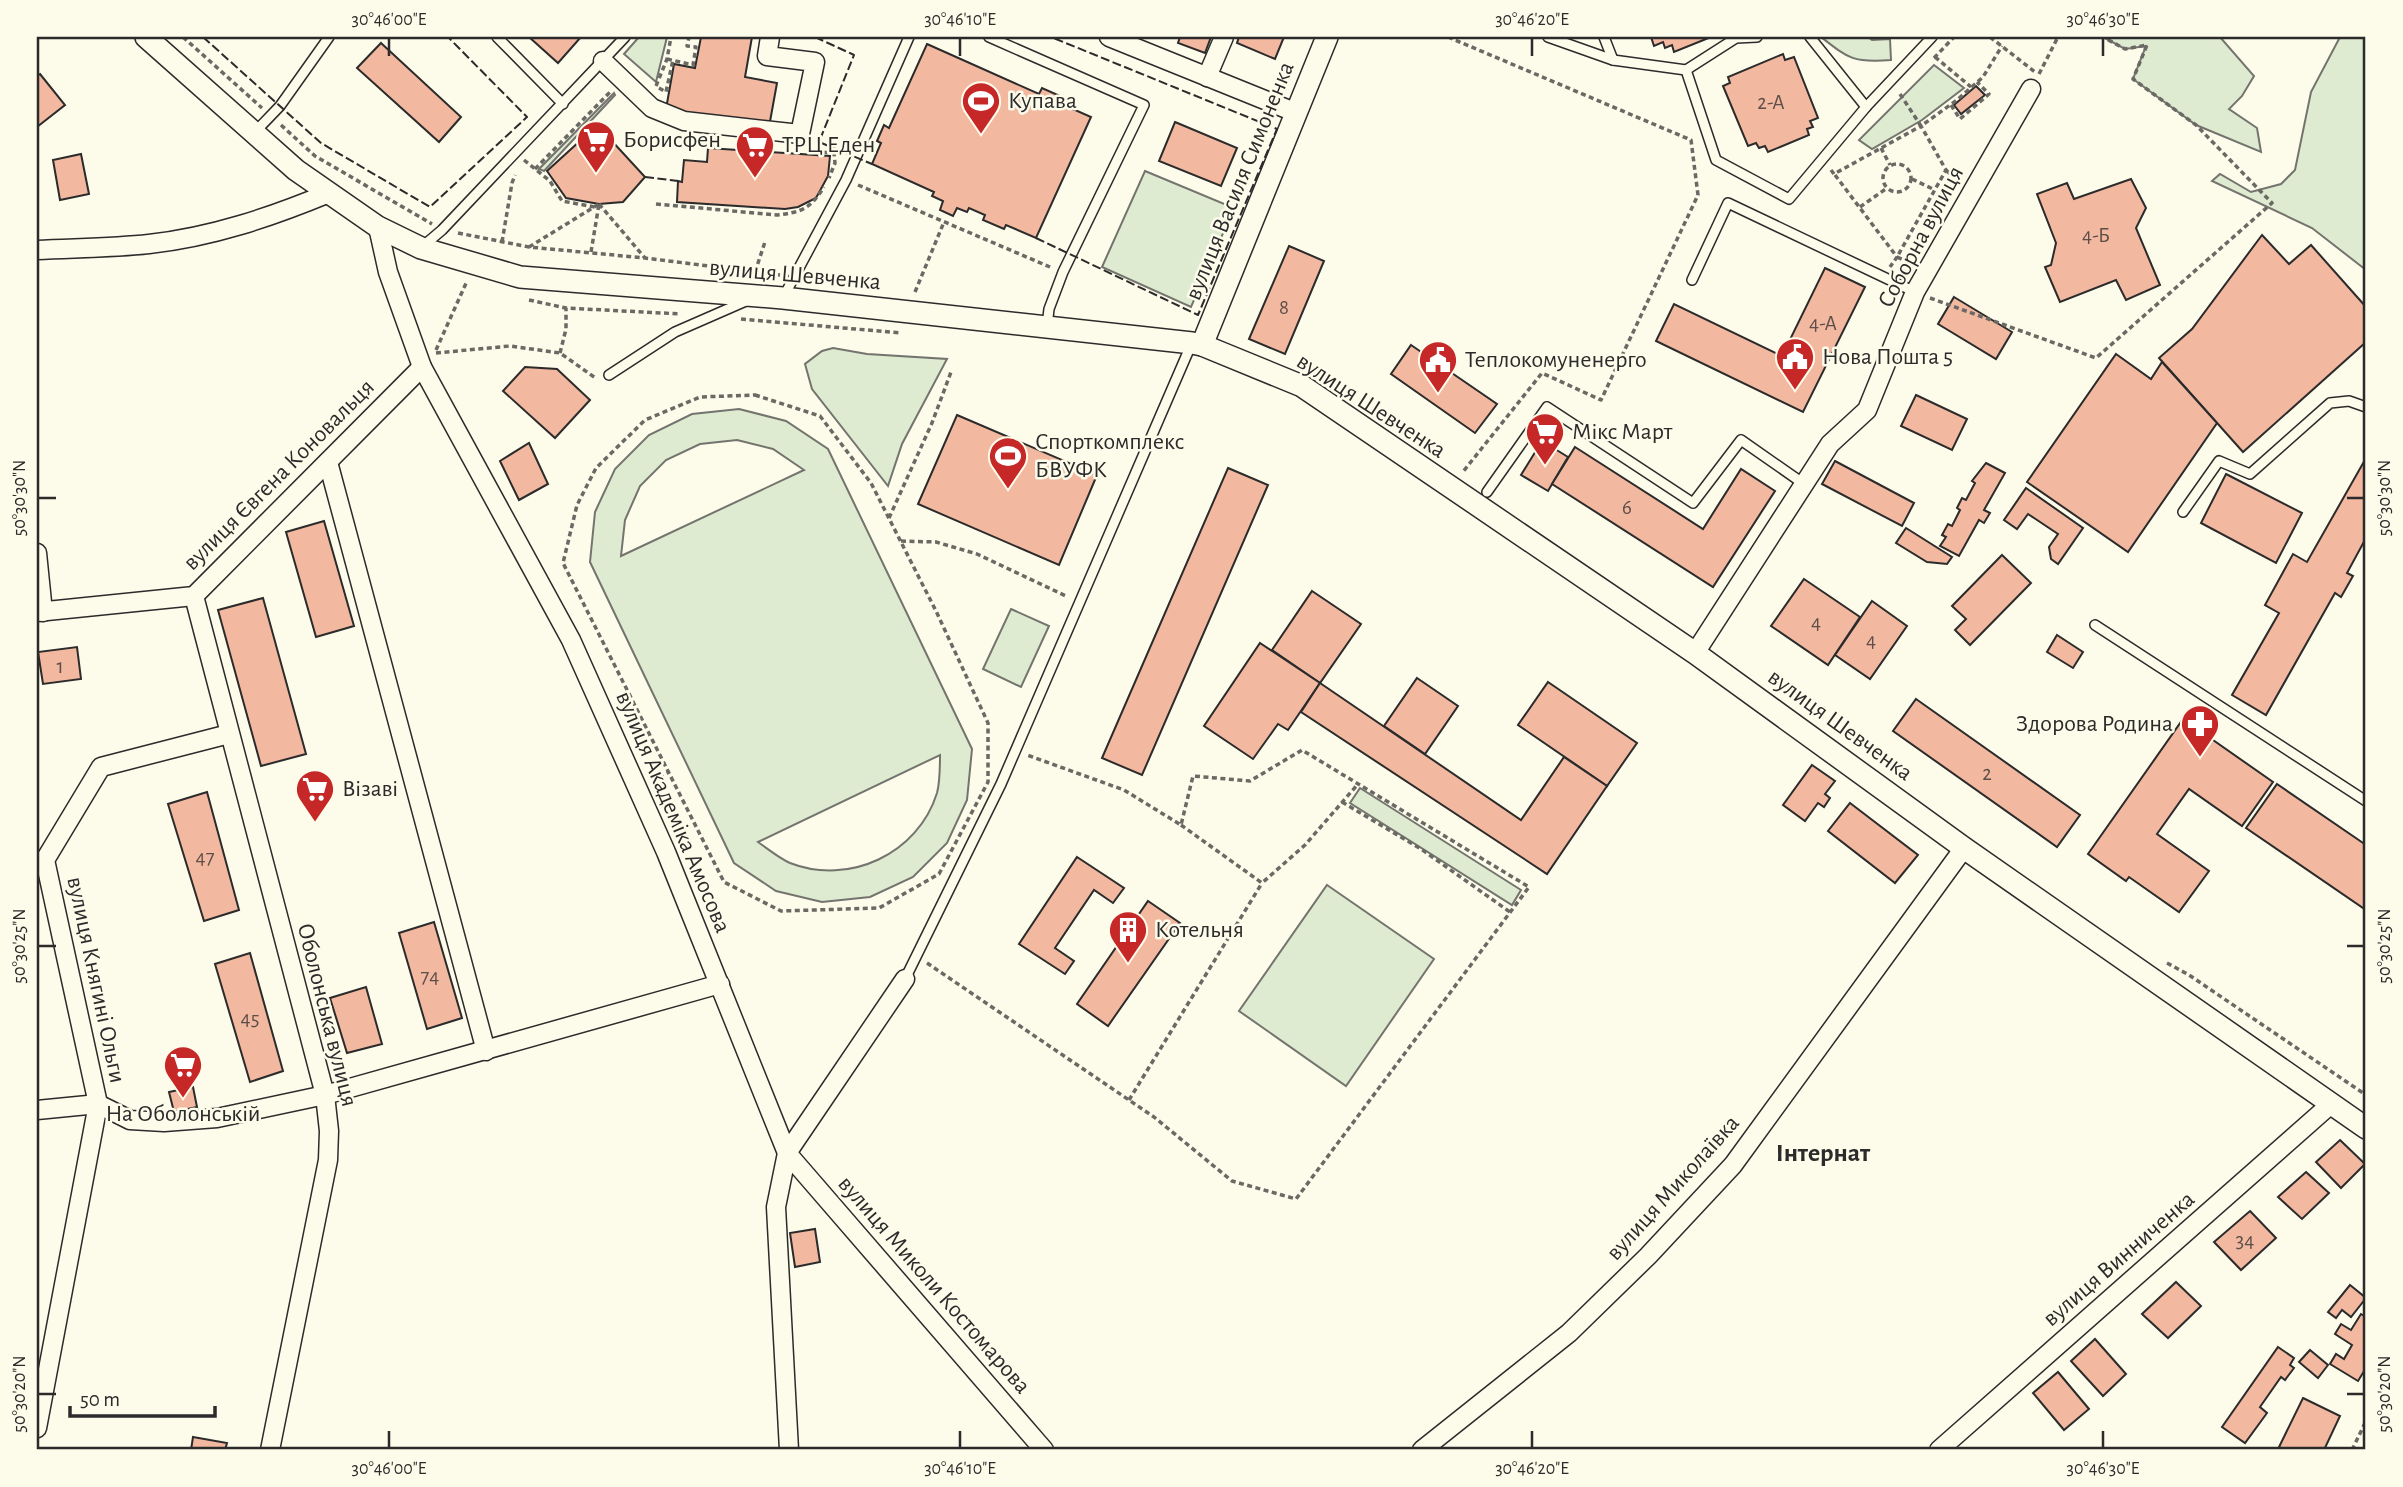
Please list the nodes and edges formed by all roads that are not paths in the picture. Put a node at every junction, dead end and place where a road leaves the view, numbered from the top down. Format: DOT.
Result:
graph roads {
  1 [pos="146,37"];
  2 [pos="329,37"];
  3 [pos="497,37"];
  4 [pos="625,37"];
  5 [pos="770,37"];
  6 [pos="909,37"];
  7 [pos="989,37"];
  8 [pos="1110,37"];
  9 [pos="1224,37"];
  10 [pos="1327,37"];
  11 [pos="1548,37"];
  12 [pos="1604,37"];
  13 [pos="1736,37"];
  14 [pos="1757,37"];
  15 [pos="1810,37"];
  16 [pos="1932,37"];
  17 [pos="1613,60"];
  18 [pos="603,61"];
  19 [pos="1686,70"];
  20 [pos="1208,77"];
  21 [pos="2035,82"];
  22 [pos="563,104"];
  23 [pos="1866,107"];
  24 [pos="1297,113"];
  25 [pos="254,133"];
  26 [pos="329,193"];
  27 [pos="378,227"];
  28 [pos="421,248"];
  29 [pos="37,250"];
  30 [pos="1692,280"];
  31 [pos="1915,292"];
  32 [pos="755,297"];
  33 [pos="783,298"];
  34 [pos="1046,326"];
  35 [pos="1197,344"];
  36 [pos="428,360"];
  37 [pos="609,375"];
  38 [pos="2366,407"];
  39 [pos="328,461"];
  40 [pos="1804,484"];
  41 [pos="1488,492"];
  42 [pos="2183,512"];
  43 [pos="37,553"];
  44 [pos="194,596"];
  45 [pos="40,612"];
  46 [pos="2095,625"];
  47 [pos="1695,653"];
  48 [pos="229,734"];
  49 [pos="2366,801"];
  50 [pos="1965,848"];
  51 [pos="41,860"];
  52 [pos="905,979"];
  53 [pos="720,984"];
  54 [pos="486,1051"];
  55 [pos="325,1095"];
  56 [pos="98,1104"];
  57 [pos="2331,1104"];
  58 [pos="37,1110"];
  59 [pos="2366,1128"];
  60 [pos="787,1153"];
  61 [pos="45,1340"];
  62 [pos="37,1429"];
  63 [pos="270,1450"];
  64 [pos="789,1450"];
  65 [pos="1044,1450"];
  66 [pos="1422,1450"];
  67 [pos="1939,1450"];
  1 -- 25 [label="street, вулиця Шевченка"];
  2 -- 25 [label="lane"];
  3 -- 22 [label="lane"];
  4 -- 18 [label="lane"];
  5 -- 18 [label="street"];
  6 -- 33 [label="lane"];
  7 -- 34 [label="lane"];
  8 -- 20 [label="street"];
  9 -- 20 [label="street"];
  10 -- 24 [label="street, вулиця Василя Симоненка"];
  11 -- 17 [label="lane"];
  12 -- 17 [label="lane"];
  13 -- 14 [label="lane"];
  13 -- 19 [label="lane"];
  15 -- 23 [label="lane"];
  16 -- 23 [label="lane"];
  17 -- 19 [label="lane"];
  18 -- 22 [label="lane"];
  19 -- 23 [label="lane"];
  20 -- 24 [label="street"];
  21 -- 31 [label="street, Соборна вулиця"];
  22 -- 28 [label="lane"];
  24 -- 35 [label="street, вулиця Василя Симоненка"];
  25 -- 26 [label="street, вулиця Шевченка"];
  26 -- 27 [label="street, вулиця Шевченка"];
  26 -- 29 [label="street"];
  27 -- 28 [label="street, вулиця Шевченка"];
  27 -- 36 [label="street, вулиця Академіка Амосова"];
  28 -- 32 [label="street, вулиця Шевченка"];
  30 -- 31 [label="lane"];
  31 -- 40 [label="street, Соборна вулиця"];
  32 -- 33 [label="street, вулиця Шевченка"];
  32 -- 37 [label="lane"];
  33 -- 34 [label="street, вулиця Шевченка"];
  34 -- 35 [label="street, вулиця Шевченка"];
  35 -- 47 [label="street, вулиця Шевченка"];
  35 -- 52 [label="lane"];
  36 -- 39 [label="street, вулиця Євгена Коновальця"];
  36 -- 53 [label="street, вулиця Академіка Амосова"];
  38 -- 42 [label="lane"];
  39 -- 44 [label="street, вулиця Євгена Коновальця"];
  39 -- 54 [label="street"];
  40 -- 41 [label="lane"];
  40 -- 47 [label="street, Соборна вулиця"];
  43 -- 45 [label="street"];
  44 -- 45 [label="street, вулиця Євгена Коновальця"];
  44 -- 48 [label="street, Оболонська вулиця"];
  46 -- 49 [label="lane"];
  47 -- 50 [label="street, вулиця Шевченка"];
  48 -- 51 [label="street, вулиця Княгині Ольги"];
  48 -- 55 [label="street, Оболонська вулиця"];
  50 -- 57 [label="street, вулиця Шевченка"];
  50 -- 66 [label="street, вулиця Миколаївка"];
  51 -- 56 [label="street, вулиця Княгині Ольги"];
  52 -- 60 [label="street"];
  53 -- 54 [label="street"];
  53 -- 60 [label="street, вулиця Академіка Амосова"];
  54 -- 55 [label="street"];
  55 -- 56 [label="street"];
  55 -- 63 [label="street, Оболонська вулиця"];
  56 -- 58 [label="street"];
  56 -- 61 [label="street, вулиця Княгині Ольги"];
  57 -- 59 [label="street, вулиця Шевченка"];
  57 -- 67 [label="street, вулиця Винниченка"];
  60 -- 64 [label="street"];
  60 -- 65 [label="street, вулиця Миколи Костомарова"];
  61 -- 62 [label="street, вулиця Княгині Ольги"];
}
